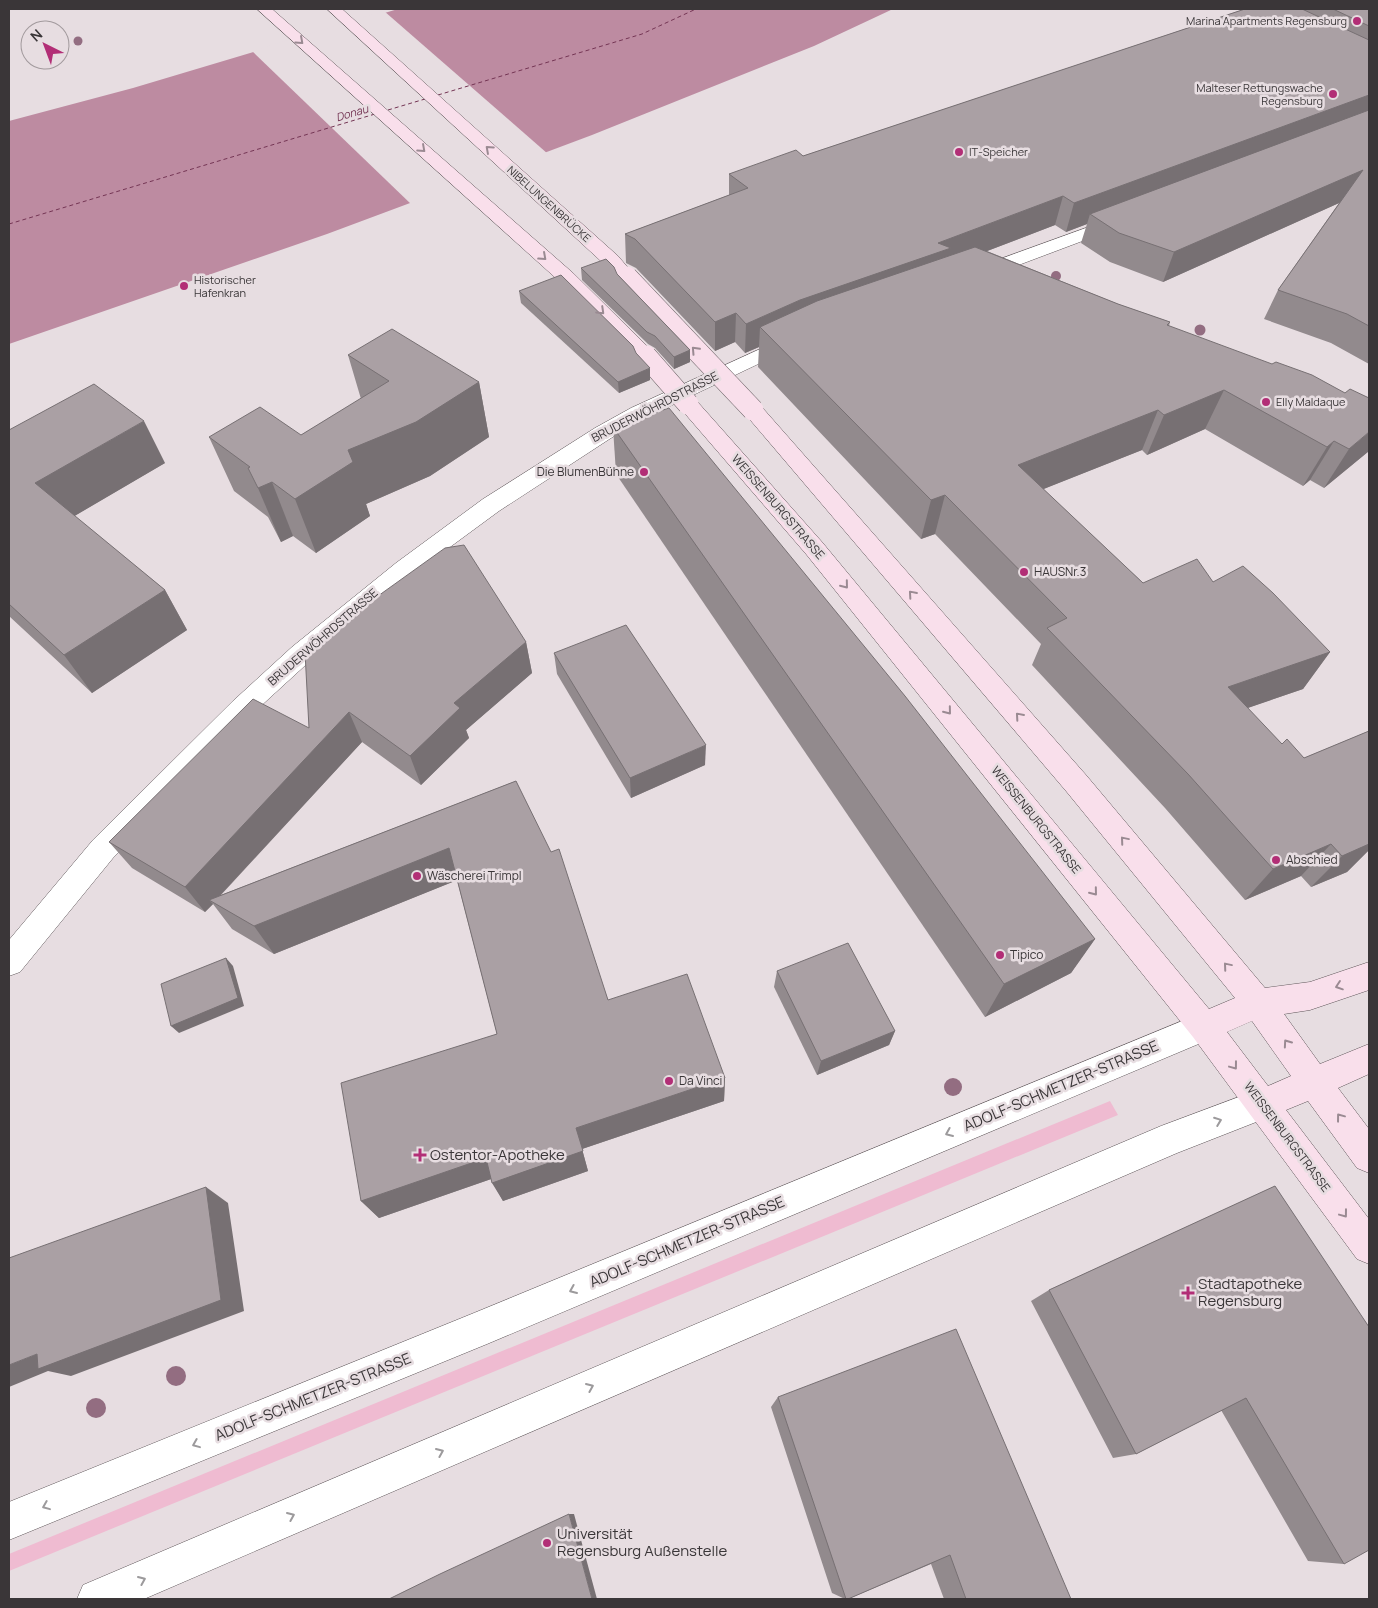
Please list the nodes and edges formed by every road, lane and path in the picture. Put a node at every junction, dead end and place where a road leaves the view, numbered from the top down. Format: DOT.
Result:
graph roads {
  1 [pos="264,9"];
  2 [pos="334,9"];
  3 [pos="1135,214"];
  4 [pos="996,267"];
  5 [pos="1023,278"];
  6 [pos="954,283"];
  7 [pos="814,331"];
  8 [pos="9,962"];
  9 [pos="1369,976"];
  10 [pos="1258,1003"];
  11 [pos="1204,1027"];
  12 [pos="1369,1059"];
  13 [pos="1315,1083"];
  14 [pos="1263,1104"];
  15 [pos="1369,1156"];
  16 [pos="1369,1247"];
  17 [pos="9,1522"];
  18 [pos="97,1599"];
  1 -- 11 [label="main road, WEISSENBURGSTRASSE, one-way, bridge"];
  10 -- 2 [label="main road, NIBELUNGENBRÜCKE, one-way, bridge"];
  3 -- 4 [label="street"];
  4 -- 5 [label="street"];
  4 -- 6 [label="street"];
  7 -- 8 [label="street, BRUDERWÖHRDSTRASSE"];
  9 -- 10 [label="main road, ADOLF-SCHMETZER-STRASSE, one-way"];
  10 -- 11 [label="main road, ADOLF-SCHMETZER-STRASSE"];
  13 -- 10 [label="main road, one-way"];
  11 -- 14 [label="main road, WEISSENBURGSTRASSE, one-way"];
  11 -- 17 [label="street, ADOLF-SCHMETZER-STRASSE, one-way"];
  12 -- 13 [label="main road"];
  13 -- 14 [label="main road"];
  15 -- 13 [label="main road, one-way"];
  14 -- 16 [label="main road, WEISSENBURGSTRASSE, one-way"];
  18 -- 14 [label="street, one-way"];
}
